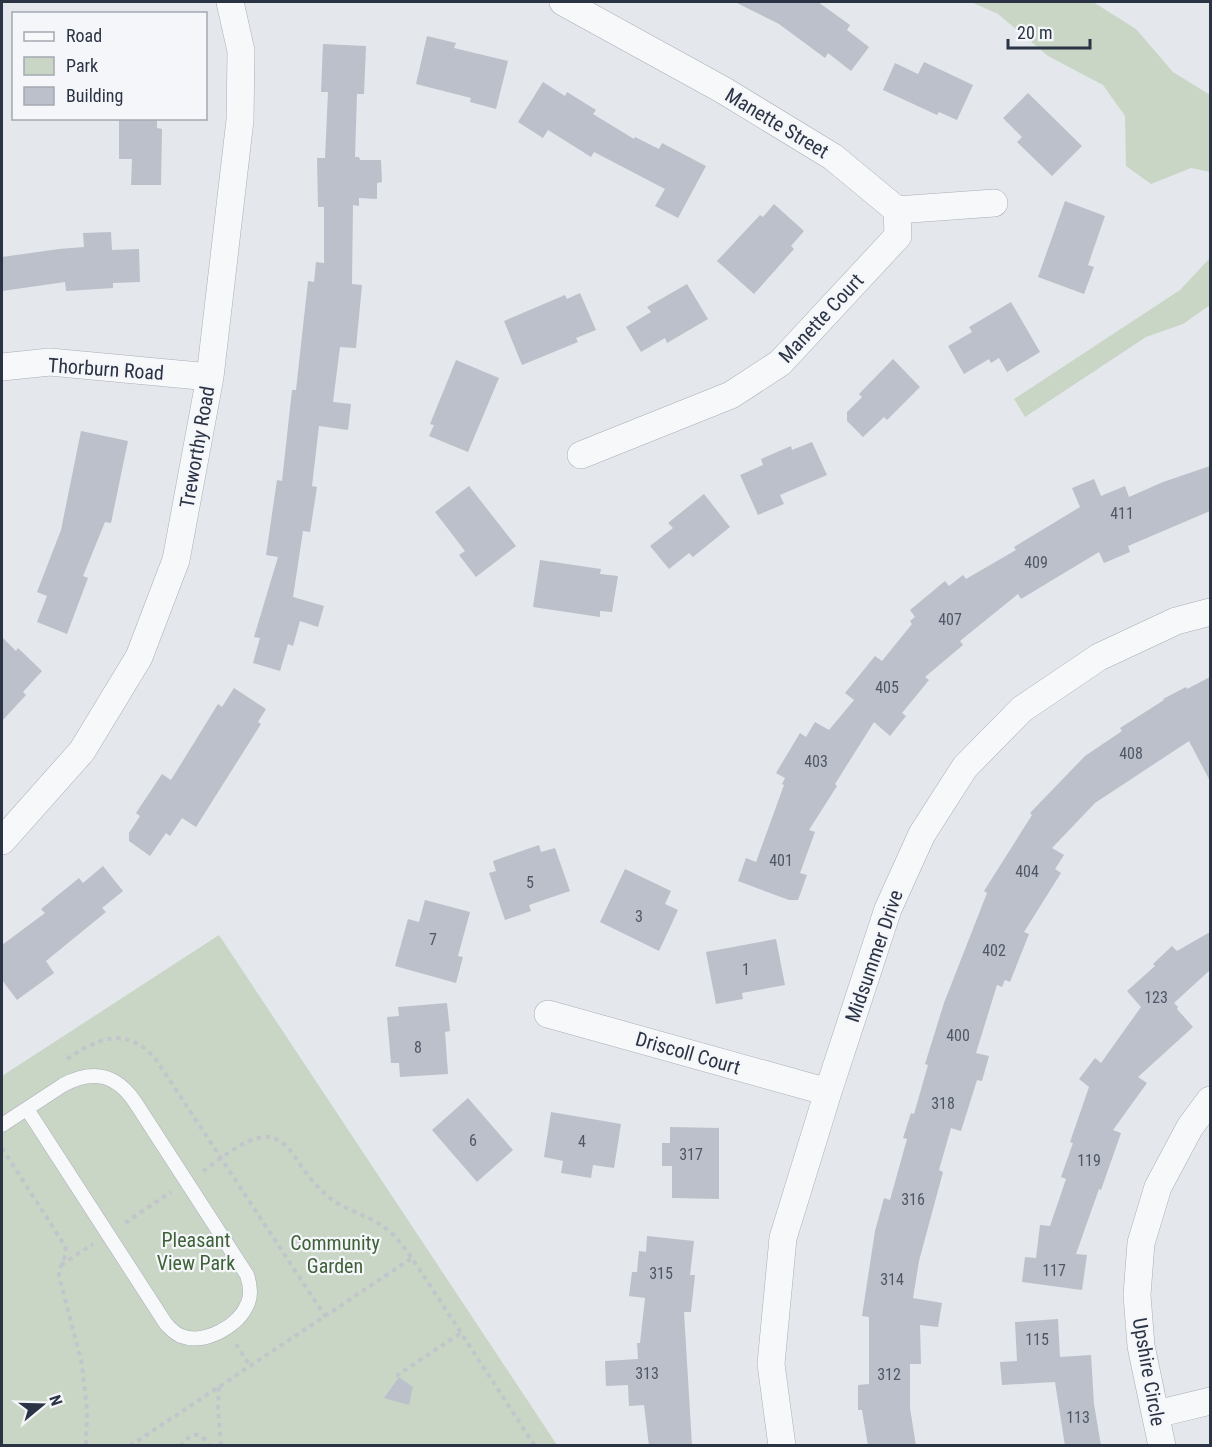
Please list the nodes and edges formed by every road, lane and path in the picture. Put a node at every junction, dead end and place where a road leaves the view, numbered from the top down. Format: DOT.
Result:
graph roads {
  1 [pos="230,2"];
  2 [pos="563,2"];
  3 [pos="994,202"];
  4 [pos="897,210"];
  5 [pos="2,367"];
  6 [pos="210,377"];
  7 [pos="581,455"];
  8 [pos="1210,612"];
  9 [pos="2,841"];
  10 [pos="548,1014"];
  11 [pos="158,1063"];
  12 [pos="828,1092"];
  13 [pos="1210,1100"];
  14 [pos="27,1109"];
  15 [pos="2,1125"];
  16 [pos="2,1148"];
  17 [pos="221,1159"];
  18 [pos="198,1174"];
  19 [pos="171,1192"];
  20 [pos="124,1223"];
  21 [pos="96,1242"];
  22 [pos="412,1258"];
  23 [pos="61,1265"];
  24 [pos="325,1316"];
  25 [pos="461,1333"];
  26 [pos="396,1376"];
  27 [pos="219,1386"];
  28 [pos="1210,1401"];
  29 [pos="1156,1414"];
  30 [pos="86,1446"];
  31 [pos="130,1446"];
  32 [pos="180,1446"];
  33 [pos="210,1446"];
  34 [pos="220,1446"];
  35 [pos="536,1446"];
  36 [pos="782,1446"];
  37 [pos="1162,1446"];
  1 -- 6 [label="street, Treworthy Road"];
  2 -- 4 [label="street, Manette Street"];
  3 -- 4 [label="street"];
  4 -- 7 [label="street, Manette Court"];
  5 -- 6 [label="street, Thorburn Road"];
  6 -- 9 [label="street, Treworthy Road"];
  8 -- 12 [label="street, Midsummer Drive"];
  10 -- 12 [label="street, Driscoll Court"];
  11 -- 17 [label="path"];
  12 -- 36 [label="street, Midsummer Drive"];
  13 -- 29 [label="street, Upshire Circle"];
  14 -- 14 [label="lane"];
  14 -- 15 [label="lane"];
  16 -- 23 [label="path"];
  17 -- 18 [label="path"];
  17 -- 22 [label="path"];
  17 -- 24 [label="path"];
  19 -- 20 [label="path"];
  21 -- 23 [label="path"];
  22 -- 24 [label="path"];
  22 -- 25 [label="path"];
  23 -- 30 [label="path"];
  24 -- 27 [label="path"];
  25 -- 26 [label="path"];
  25 -- 35 [label="path"];
  27 -- 31 [label="path"];
  27 -- 34 [label="path"];
  28 -- 29 [label="street"];
  29 -- 37 [label="street, Upshire Circle"];
  32 -- 33 [label="path"];
}
